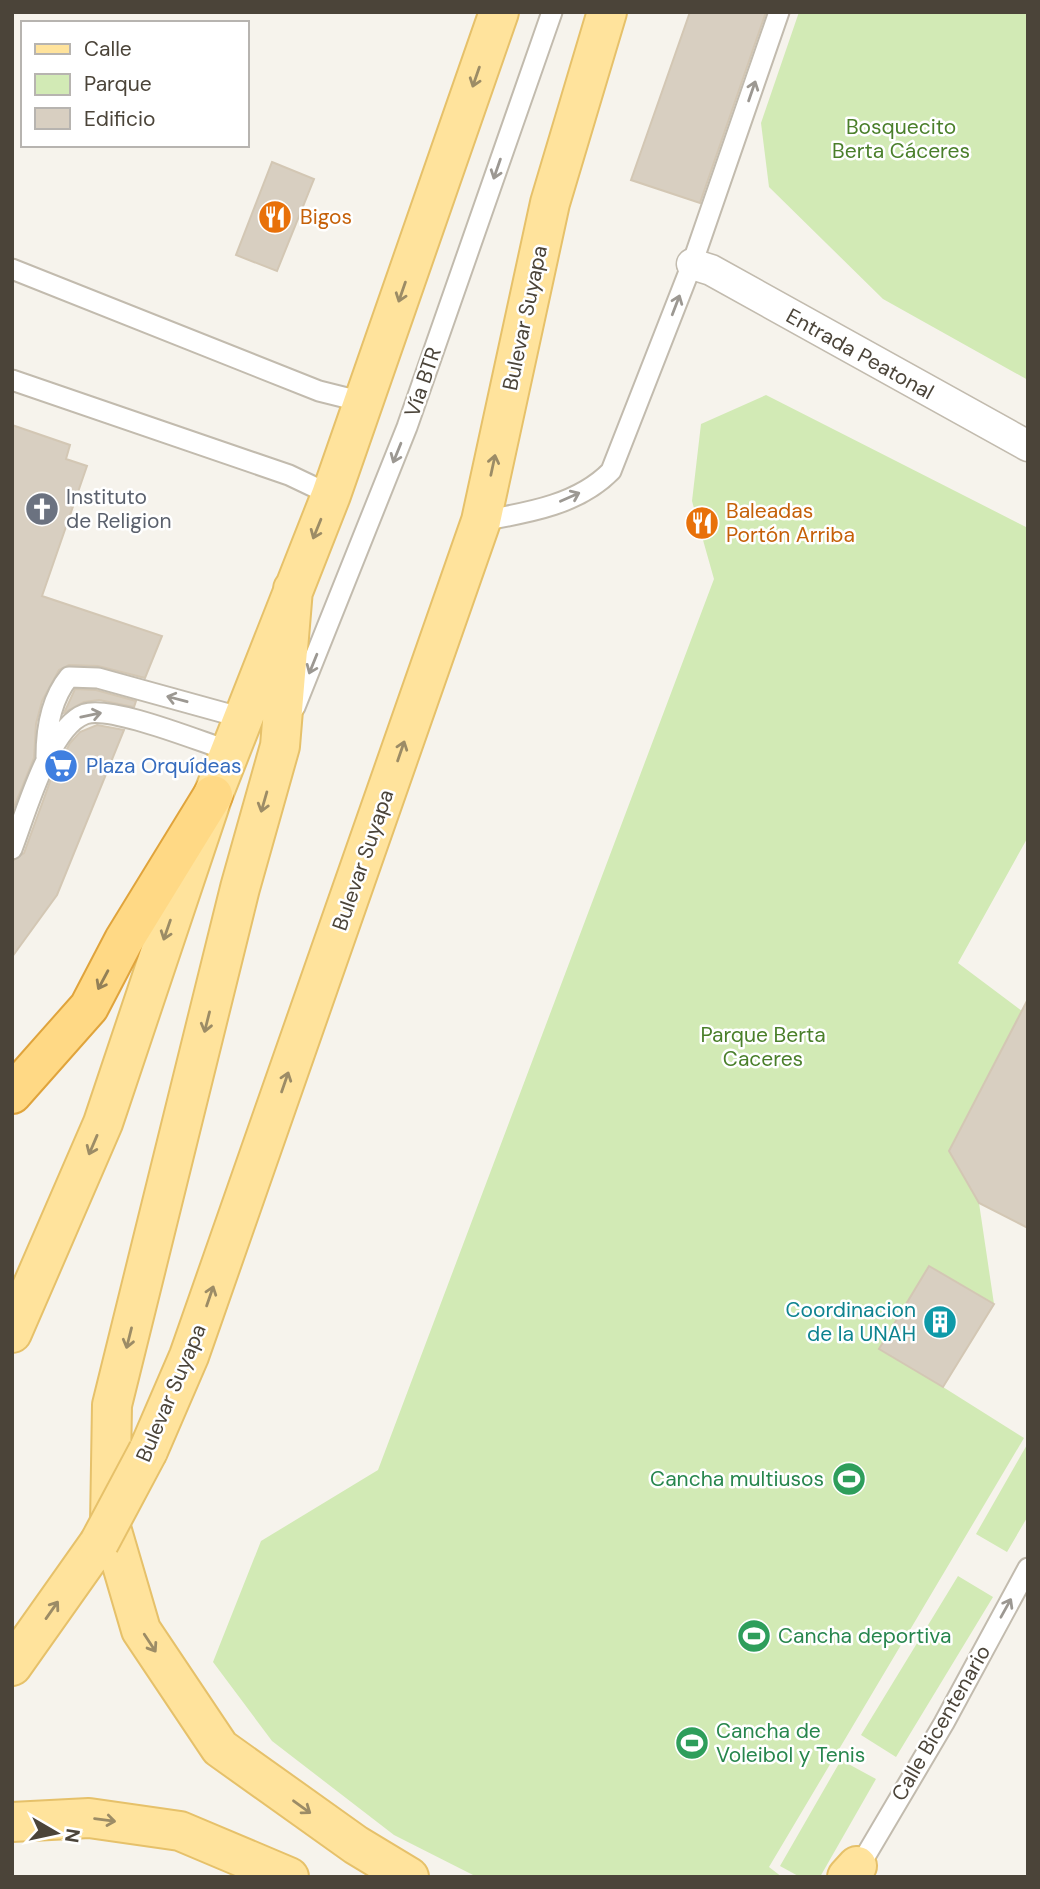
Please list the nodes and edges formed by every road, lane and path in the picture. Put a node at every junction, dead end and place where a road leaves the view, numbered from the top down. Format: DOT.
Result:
graph roads {
  1 [pos="499,12"];
  2 [pos="552,12"];
  3 [pos="607,12"];
  4 [pos="779,12"];
  5 [pos="692,264"];
  6 [pos="12,269"];
  7 [pos="12,380"];
  8 [pos="363,402"];
  9 [pos="1028,446"];
  10 [pos="331,495"];
  11 [pos="481,521"];
  12 [pos="293,589"];
  13 [pos="237,734"];
  14 [pos="280,746"];
  15 [pos="46,762"];
  16 [pos="212,795"];
  17 [pos="12,849"];
  18 [pos="12,1094"];
  19 [pos="12,1333"];
  20 [pos="1028,1569"];
  21 [pos="12,1666"];
  22 [pos="12,1822"];
  23 [pos="853,1873"];
  24 [pos="289,1877"];
  25 [pos="408,1877"];
  1 -- 8 [label="main road, one-way"];
  2 -- 14 [label="lane, Vía BTR, one-way"];
  11 -- 3 [label="main road, Bulevar Suyapa, one-way"];
  5 -- 4 [label="lane, one-way"];
  5 -- 9 [label="street, Entrada Peatonal"];
  11 -- 5 [label="lane, one-way"];
  6 -- 8 [label="lane"];
  7 -- 10 [label="lane"];
  8 -- 10 [label="main road"];
  10 -- 12 [label="main road, one-way"];
  21 -- 11 [label="main road, Bulevar Suyapa, one-way, bridge"];
  12 -- 13 [label="main road"];
  12 -- 14 [label="main road"];
  15 -- 13 [label="lane, one-way"];
  13 -- 15 [label="lane, one-way"];
  13 -- 16 [label="main road"];
  14 -- 25 [label="main road, one-way"];
  15 -- 17 [label="lane"];
  16 -- 18 [label="highway, one-way"];
  16 -- 19 [label="main road, one-way"];
  23 -- 20 [label="lane, Calle Bicentenario, one-way"];
  22 -- 24 [label="main road, one-way"];
}
